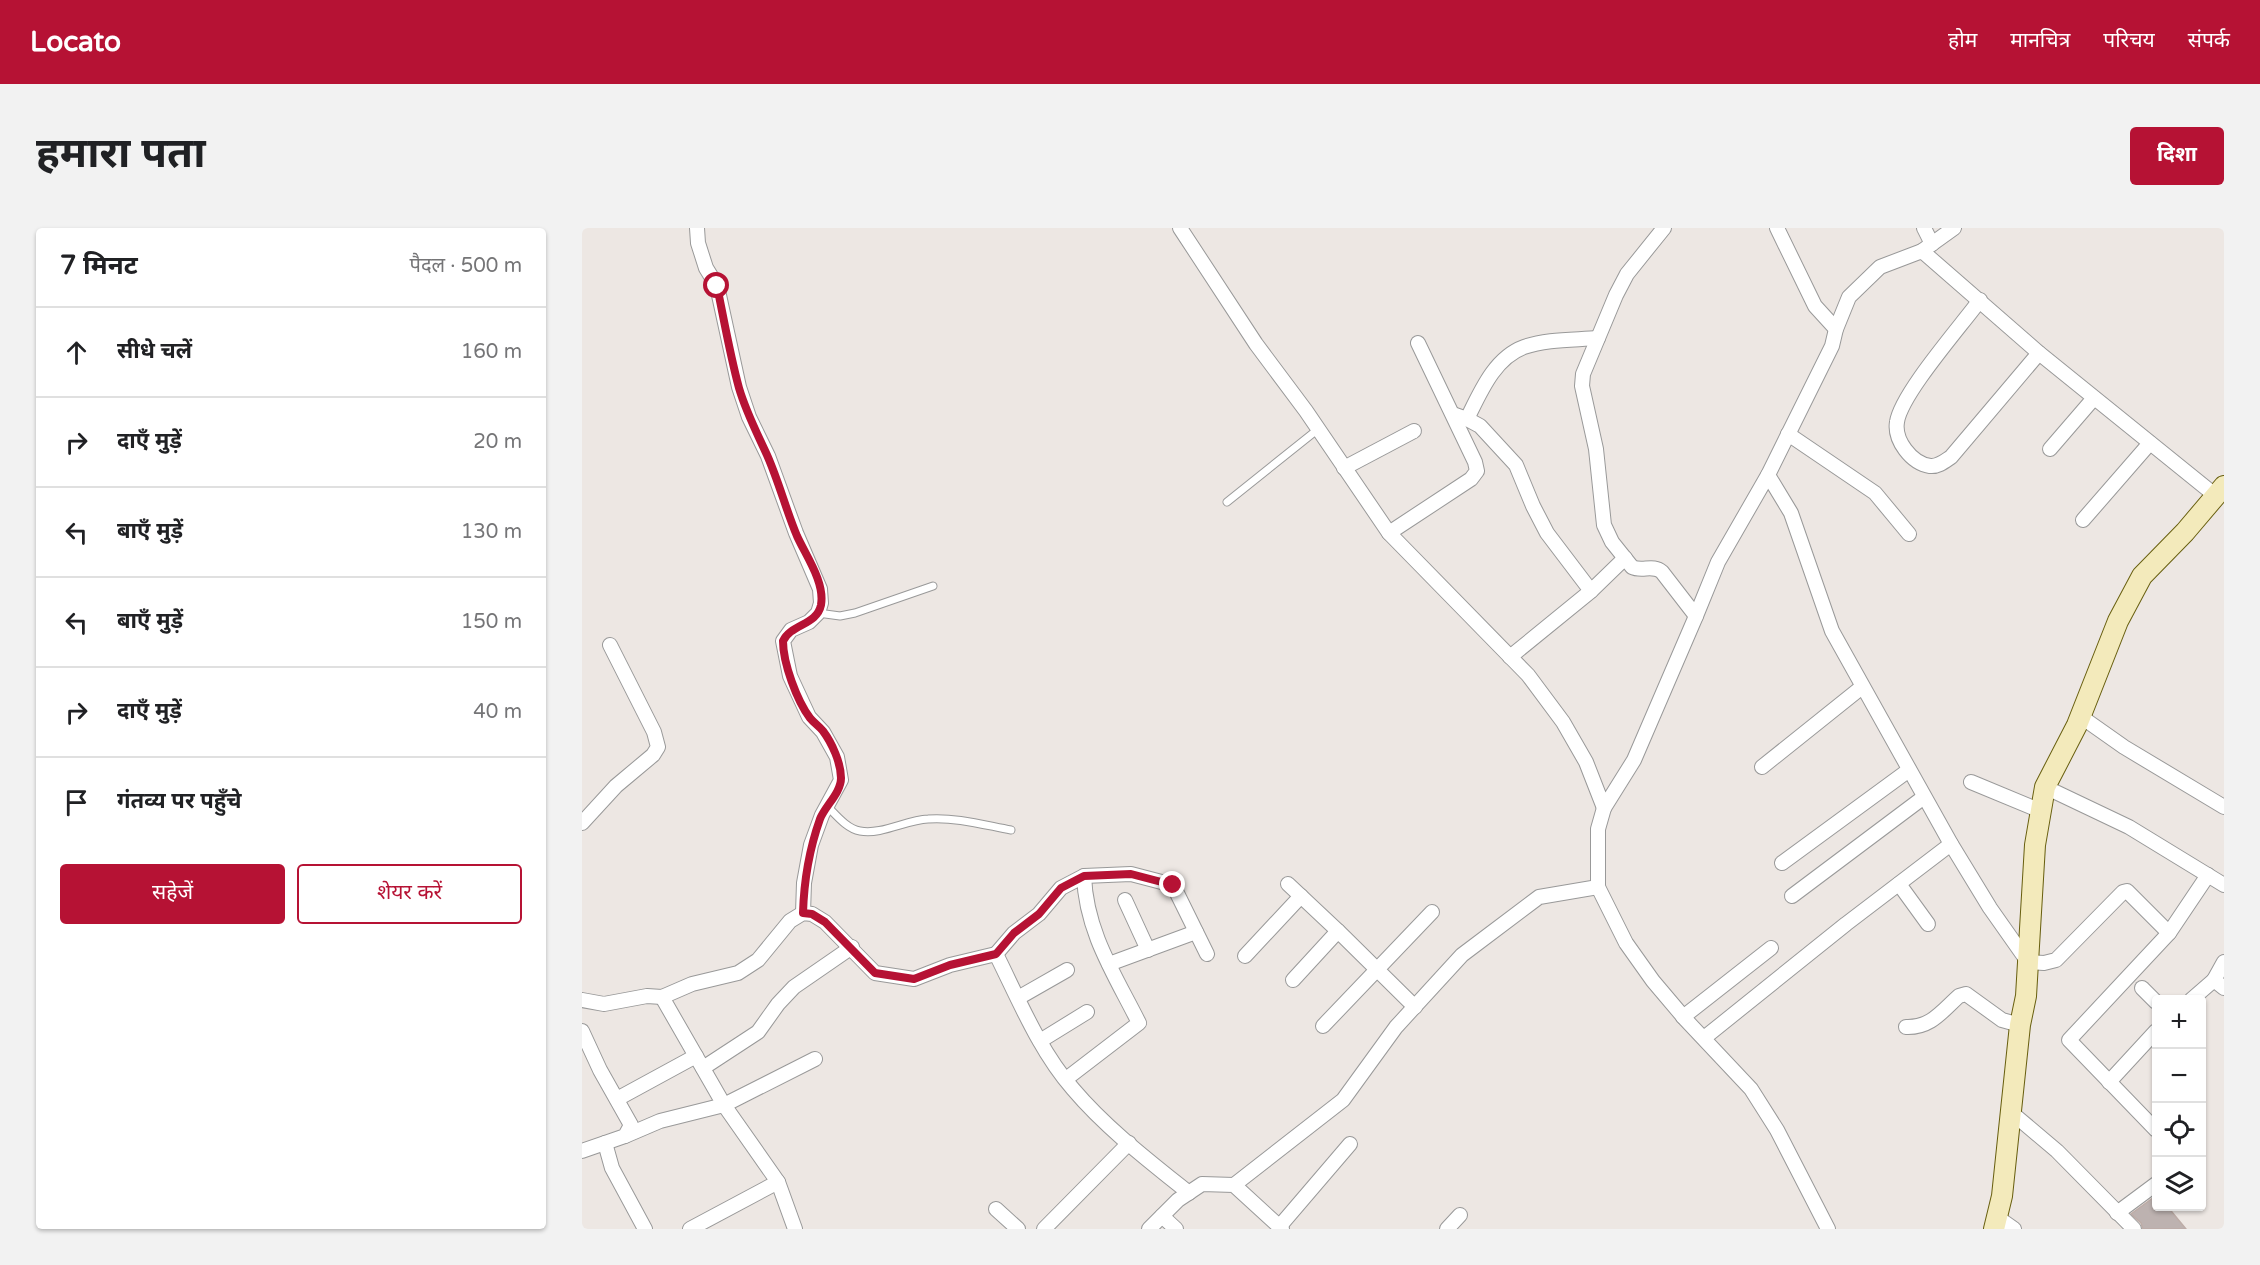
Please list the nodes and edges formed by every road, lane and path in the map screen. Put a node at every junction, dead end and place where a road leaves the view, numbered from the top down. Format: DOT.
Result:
graph roads {
  1 [pos="697,228"];
  2 [pos="1180,228"];
  3 [pos="1664,228"];
  4 [pos="1777,228"];
  5 [pos="1924,228"];
  6 [pos="1954,228"];
  7 [pos="1927,247"];
  8 [pos="1980,300"];
  9 [pos="1836,329"];
  10 [pos="1598,338"];
  11 [pos="1418,343"];
  12 [pos="2039,352"];
  13 [pos="2094,398"];
  14 [pos="1453,414"];
  15 [pos="1467,419"];
  16 [pos="1317,430"];
  17 [pos="1414,432"];
  18 [pos="1788,434"];
  19 [pos="2151,443"];
  20 [pos="2050,449"];
  21 [pos="1344,468"];
  22 [pos="1768,475"];
  23 [pos="2220,491"];
  24 [pos="1227,502"];
  25 [pos="2084,520"];
  26 [pos="1389,533"];
  27 [pos="1909,534"];
  28 [pos="1625,558"];
  29 [pos="933,586"];
  30 [pos="1591,591"];
  31 [pos="818,613"];
  32 [pos="1696,616"];
  33 [pos="610,645"];
  34 [pos="1510,657"];
  35 [pos="1862,687"];
  36 [pos="2080,716"];
  37 [pos="1762,767"];
  38 [pos="1909,770"];
  39 [pos="1971,782"];
  40 [pos="2045,787"];
  41 [pos="1924,797"];
  42 [pos="827,806"];
  43 [pos="2224,807"];
  44 [pos="1604,808"];
  45 [pos="2041,811"];
  46 [pos="582,823"];
  47 [pos="1011,830"];
  48 [pos="1951,843"];
  49 [pos="1782,863"];
  50 [pos="2208,875"];
  51 [pos="1084,876"];
  52 [pos="1288,884"];
  53 [pos="1899,884"];
  54 [pos="2224,885"];
  55 [pos="1598,887"];
  56 [pos="1301,896"];
  57 [pos="1792,896"];
  58 [pos="1125,900"];
  59 [pos="1432,912"];
  60 [pos="803,913"];
  61 [pos="1928,924"];
  62 [pos="1338,931"];
  63 [pos="1196,932"];
  64 [pos="2169,933"];
  65 [pos="852,948"];
  66 [pos="1771,948"];
  67 [pos="1148,950"];
  68 [pos="996,954"];
  69 [pos="1207,954"];
  70 [pos="1245,956"];
  71 [pos="2028,962"];
  72 [pos="2224,962"];
  73 [pos="1109,964"];
  74 [pos="1377,969"];
  75 [pos="1067,970"];
  76 [pos="1293,980"];
  77 [pos="2219,984"];
  78 [pos="2142,988"];
  79 [pos="2198,995"];
  80 [pos="662,996"];
  81 [pos="2152,997"];
  82 [pos="1018,998"];
  83 [pos="582,1000"];
  84 [pos="1415,1006"];
  85 [pos="1087,1012"];
  86 [pos="1683,1017"];
  87 [pos="2020,1025"];
  88 [pos="1323,1026"];
  89 [pos="1906,1027"];
  90 [pos="582,1031"];
  91 [pos="2152,1036"];
  92 [pos="1704,1038"];
  93 [pos="1040,1041"];
  94 [pos="815,1059"];
  95 [pos="700,1062"];
  96 [pos="1066,1079"];
  97 [pos="2109,1082"];
  98 [pos="616,1099"];
  99 [pos="724,1105"];
  100 [pos="2012,1113"];
  101 [pos="2152,1125"];
  102 [pos="625,1136"];
  103 [pos="604,1143"];
  104 [pos="1129,1143"];
  105 [pos="1350,1144"];
  106 [pos="582,1150"];
  107 [pos="778,1182"];
  108 [pos="1234,1185"];
  109 [pos="2152,1188"];
  110 [pos="1189,1193"];
  111 [pos="996,1209"];
  112 [pos="2117,1213"];
  113 [pos="1460,1215"];
  114 [pos="1162,1216"];
  115 [pos="1995,1223"];
  116 [pos="1281,1228"];
  117 [pos="645,1229"];
  118 [pos="690,1229"];
  119 [pos="795,1229"];
  120 [pos="1018,1229"];
  121 [pos="1044,1229"];
  122 [pos="1149,1229"];
  123 [pos="1176,1229"];
  124 [pos="1447,1229"];
  125 [pos="1828,1229"];
  126 [pos="2014,1229"];
  127 [pos="2133,1229"];
  1 -- 31 [label="street"];
  2 -- 16 [label="street"];
  3 -- 10 [label="street"];
  4 -- 9 [label="street"];
  5 -- 7 [label="street"];
  6 -- 7 [label="street"];
  7 -- 8 [label="street"];
  7 -- 9 [label="street"];
  8 -- 12 [label="street"];
  8 -- 12 [label="street"];
  9 -- 18 [label="street"];
  10 -- 15 [label="street"];
  10 -- 28 [label="street"];
  11 -- 14 [label="street"];
  12 -- 13 [label="street"];
  13 -- 19 [label="street"];
  13 -- 20 [label="street"];
  14 -- 15 [label="street"];
  14 -- 26 [label="street"];
  15 -- 30 [label="street"];
  16 -- 21 [label="street"];
  16 -- 24 [label="lane"];
  17 -- 21 [label="street"];
  18 -- 22 [label="street"];
  18 -- 27 [label="street"];
  19 -- 23 [label="street"];
  19 -- 25 [label="street"];
  21 -- 26 [label="street"];
  22 -- 32 [label="street"];
  22 -- 35 [label="street"];
  23 -- 36 [label="street"];
  26 -- 34 [label="street"];
  28 -- 30 [label="street"];
  28 -- 32 [label="street"];
  29 -- 31 [label="lane"];
  30 -- 34 [label="street"];
  31 -- 42 [label="street"];
  32 -- 44 [label="street"];
  33 -- 46 [label="street"];
  34 -- 44 [label="street"];
  35 -- 37 [label="street"];
  35 -- 38 [label="street"];
  36 -- 40 [label="street"];
  36 -- 43 [label="street"];
  38 -- 41 [label="street"];
  38 -- 49 [label="street"];
  39 -- 45 [label="street"];
  40 -- 45 [label="street"];
  40 -- 50 [label="street"];
  41 -- 48 [label="street"];
  41 -- 57 [label="street"];
  42 -- 47 [label="lane"];
  42 -- 60 [label="street"];
  44 -- 55 [label="street"];
  45 -- 71 [label="street"];
  48 -- 53 [label="street"];
  48 -- 71 [label="street"];
  50 -- 54 [label="street"];
  50 -- 64 [label="street"];
  51 -- 63 [label="street"];
  51 -- 68 [label="street"];
  51 -- 73 [label="street"];
  52 -- 56 [label="street"];
  53 -- 61 [label="street"];
  53 -- 92 [label="street"];
  55 -- 84 [label="street"];
  55 -- 86 [label="street"];
  56 -- 62 [label="street"];
  56 -- 70 [label="street"];
  58 -- 67 [label="street"];
  59 -- 74 [label="street"];
  60 -- 65 [label="street"];
  60 -- 80 [label="street"];
  62 -- 74 [label="street"];
  62 -- 76 [label="street"];
  63 -- 67 [label="street"];
  63 -- 69 [label="street"];
  64 -- 71 [label="street"];
  64 -- 97 [label="street"];
  65 -- 68 [label="street"];
  65 -- 95 [label="street"];
  66 -- 86 [label="street"];
  67 -- 73 [label="street"];
  68 -- 82 [label="street"];
  71 -- 87 [label="street"];
  72 -- 77 [label="street"];
  73 -- 96 [label="street"];
  74 -- 84 [label="street"];
  74 -- 88 [label="street"];
  75 -- 82 [label="street"];
  77 -- 79 [label="street"];
  78 -- 81 [label="street"];
  80 -- 83 [label="street"];
  80 -- 95 [label="street"];
  82 -- 93 [label="street"];
  84 -- 108 [label="street"];
  85 -- 93 [label="street"];
  86 -- 92 [label="street"];
  87 -- 89 [label="street"];
  87 -- 100 [label="street"];
  90 -- 98 [label="street"];
  91 -- 97 [label="street"];
  92 -- 125 [label="street"];
  93 -- 96 [label="street"];
  94 -- 99 [label="street"];
  95 -- 98 [label="street"];
  95 -- 99 [label="street"];
  96 -- 104 [label="street"];
  97 -- 101 [label="street"];
  98 -- 102 [label="street"];
  99 -- 102 [label="street"];
  99 -- 107 [label="street"];
  100 -- 112 [label="street"];
  100 -- 115 [label="street"];
  102 -- 103 [label="street"];
  103 -- 106 [label="street"];
  103 -- 117 [label="street"];
  104 -- 110 [label="street"];
  104 -- 121 [label="street"];
  105 -- 116 [label="street"];
  107 -- 118 [label="street"];
  107 -- 119 [label="street"];
  108 -- 110 [label="street"];
  108 -- 116 [label="street"];
  109 -- 112 [label="street"];
  110 -- 114 [label="street"];
  111 -- 120 [label="street"];
  112 -- 127 [label="street"];
  113 -- 124 [label="street"];
  114 -- 122 [label="street"];
  114 -- 123 [label="street"];
  115 -- 126 [label="street"];
}
